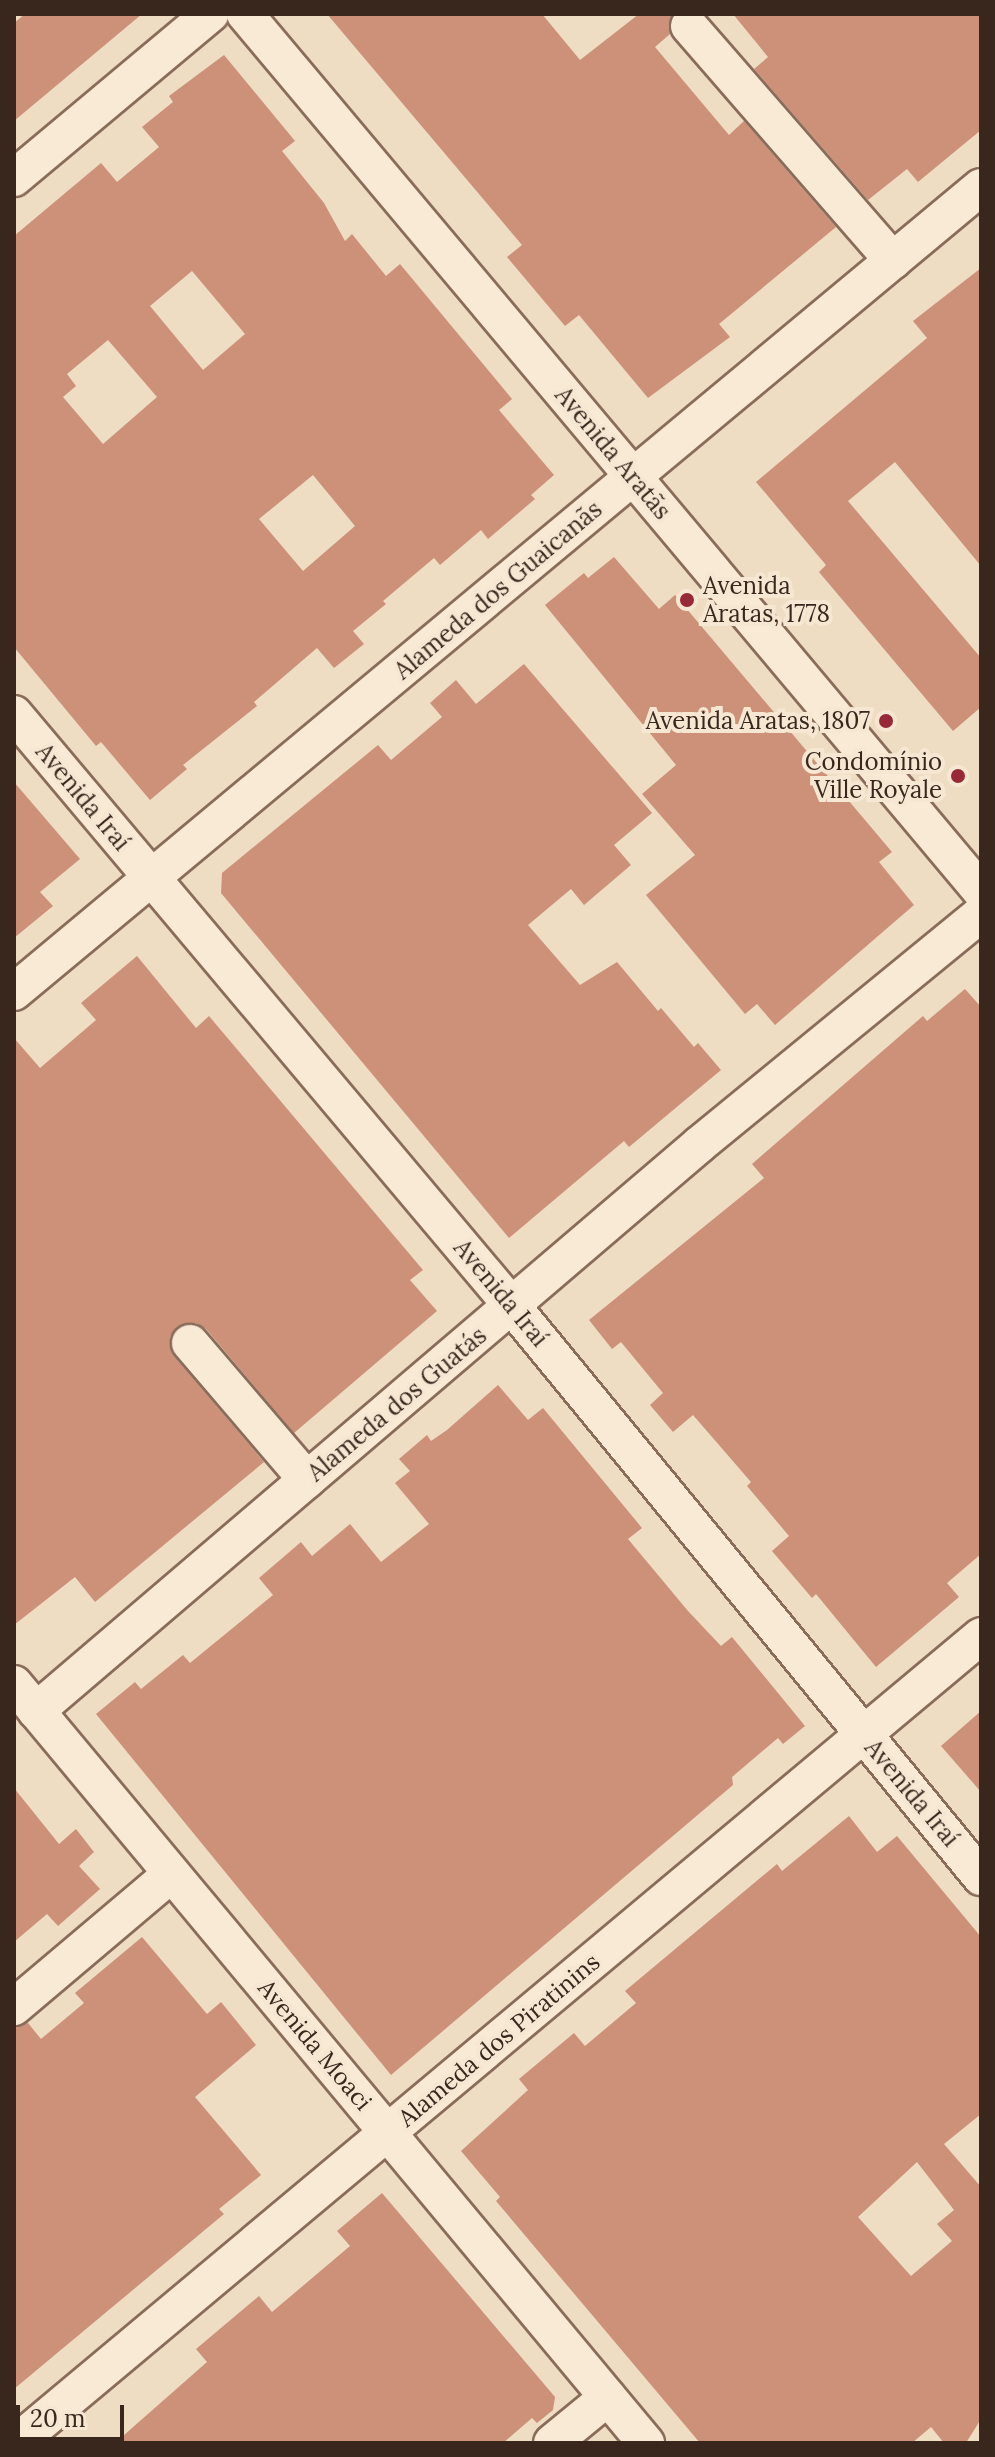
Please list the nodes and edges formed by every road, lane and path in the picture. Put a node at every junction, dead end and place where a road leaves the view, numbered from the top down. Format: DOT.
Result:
graph roads {
  1 [pos="210,14"];
  2 [pos="245,14"];
  3 [pos="689,26"];
  4 [pos="14,178"];
  5 [pos="981,187"];
  6 [pos="893,261"];
  7 [pos="633,477"];
  8 [pos="14,714"];
  9 [pos="151,878"];
  10 [pos="981,891"];
  11 [pos="981,914"];
  12 [pos="14,992"];
  13 [pos="512,1306"];
  14 [pos="190,1343"];
  15 [pos="307,1480"];
  16 [pos="981,1636"];
  17 [pos="25,1698"];
  18 [pos="864,1736"];
  19 [pos="170,1875"];
  20 [pos="981,1877"];
  21 [pos="14,2007"];
  22 [pos="389,2132"];
  23 [pos="608,2397"];
  24 [pos="16,2443"];
  25 [pos="552,2443"];
  26 [pos="646,2443"];
  1 -- 4 [label="street"];
  2 -- 7 [label="street, Avenida Aratãs"];
  3 -- 6 [label="street"];
  5 -- 6 [label="street, Alameda dos Guaicanãs"];
  6 -- 7 [label="street, Alameda dos Guaicanãs"];
  7 -- 9 [label="street, Alameda dos Guaicanãs"];
  7 -- 10 [label="street, Avenida Aratãs"];
  8 -- 9 [label="street, Avenida Iraí"];
  9 -- 12 [label="street, Alameda dos Guaicanãs"];
  9 -- 13 [label="street, Avenida Iraí"];
  11 -- 13 [label="street, Alameda dos Guatás"];
  13 -- 15 [label="street, Alameda dos Guatás"];
  13 -- 18 [label="street, Avenida Iraí"];
  14 -- 15 [label="street"];
  15 -- 17 [label="street, Alameda dos Guatás"];
  16 -- 18 [label="street, Alameda dos Piratinins"];
  17 -- 19 [label="street, Avenida Moaci"];
  18 -- 20 [label="street, Avenida Iraí"];
  18 -- 22 [label="street, Alameda dos Piratinins"];
  19 -- 21 [label="street"];
  19 -- 22 [label="street, Avenida Moaci"];
  22 -- 23 [label="street, Avenida Moaci"];
  22 -- 24 [label="street, Alameda dos Piratinins"];
  23 -- 25 [label="street"];
  23 -- 26 [label="street, Avenida Moaci"];
}
